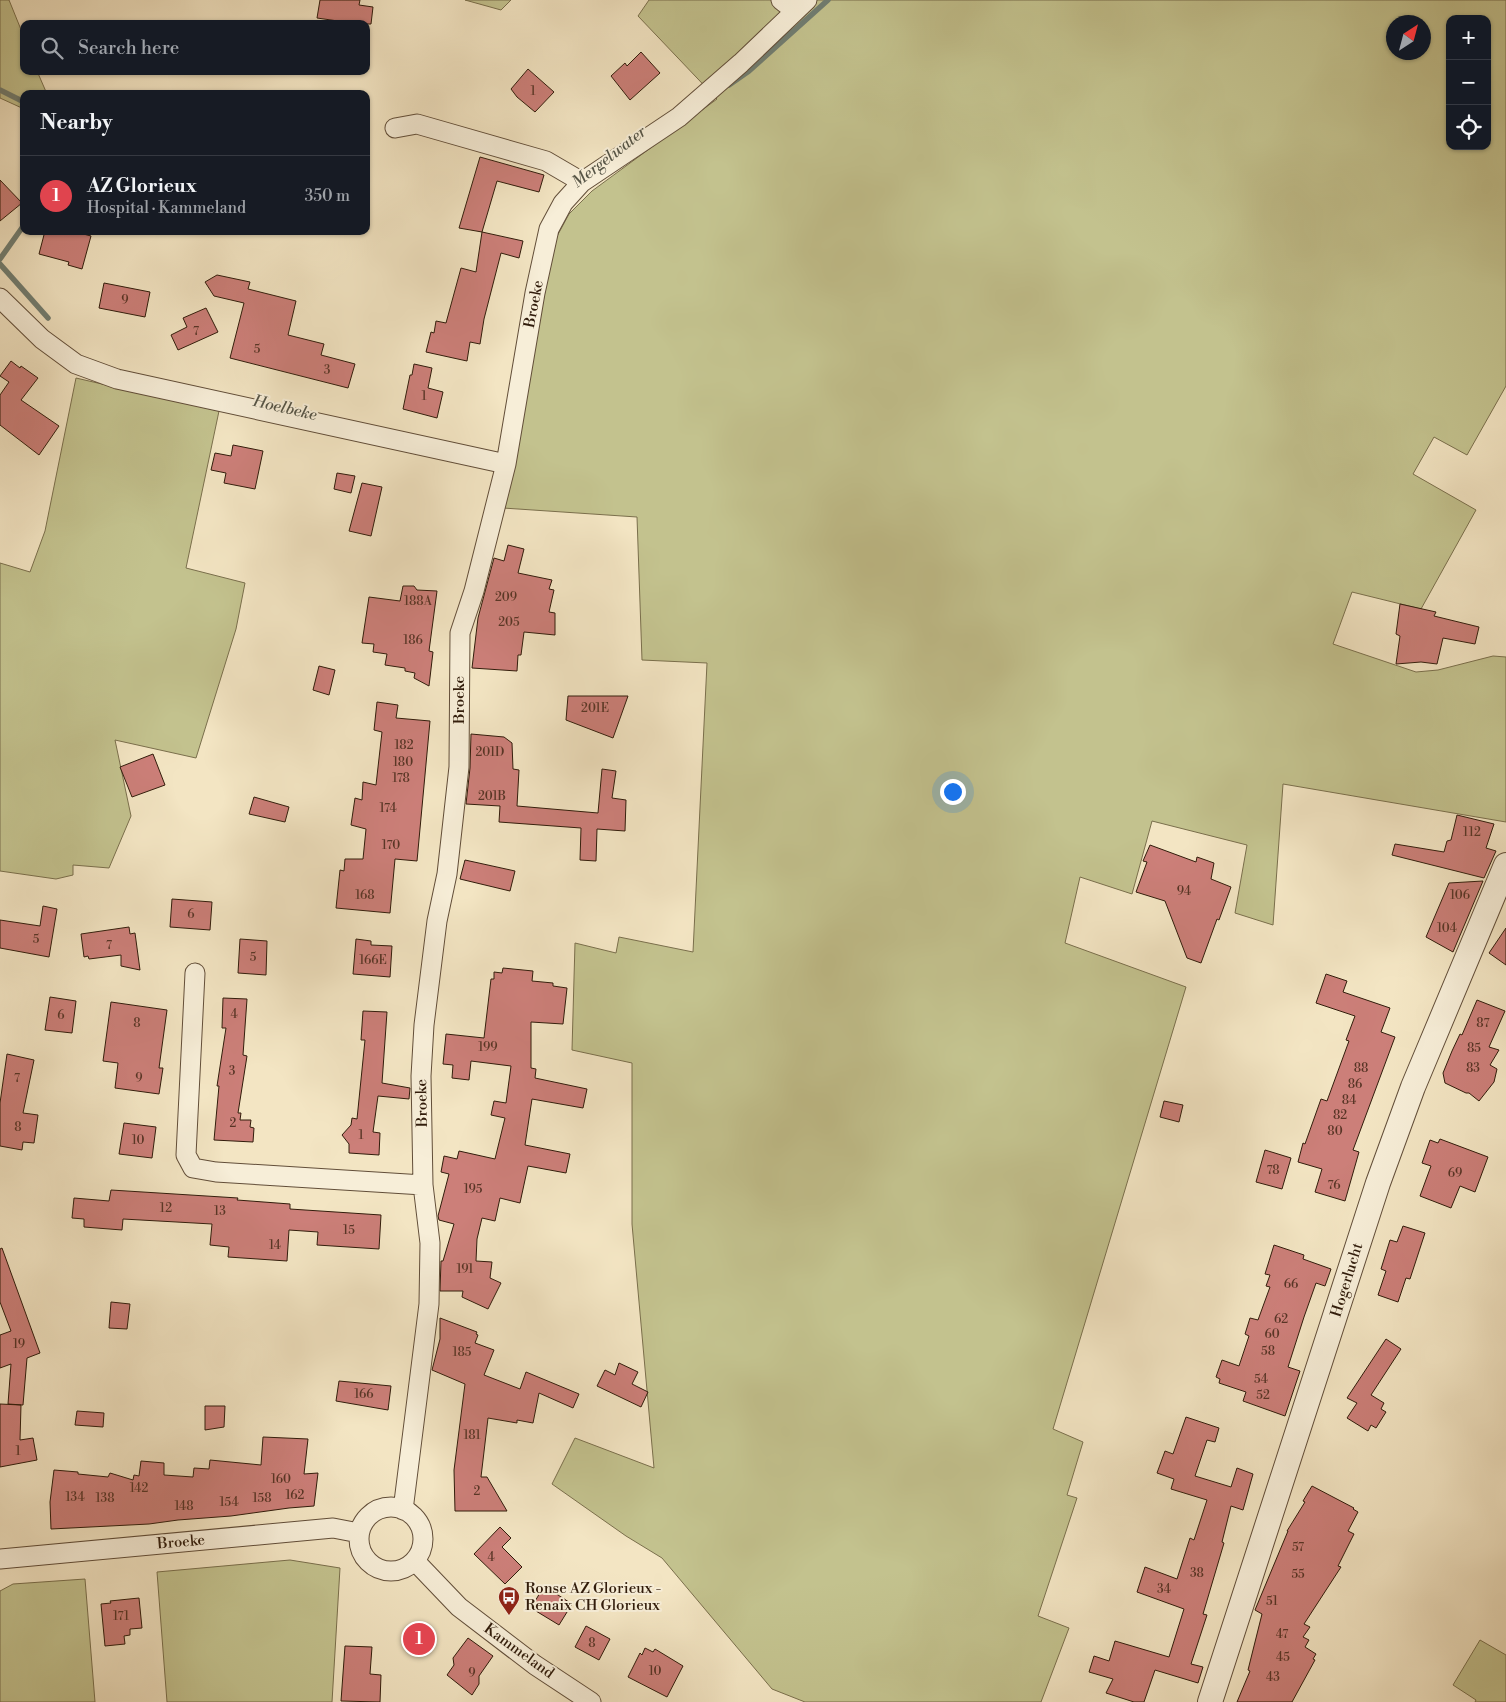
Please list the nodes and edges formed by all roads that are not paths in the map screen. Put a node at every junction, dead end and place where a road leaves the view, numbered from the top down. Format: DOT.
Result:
graph roads {
  1 [pos="794,4"];
  2 [pos="395,128"];
  3 [pos="582,182"];
  4 [pos="0,298"];
  5 [pos="506,464"];
  6 [pos="1506,866"];
  7 [pos="195,973"];
  8 [pos="423,1184"];
  9 [pos="403,1510"];
  10 [pos="359,1533"];
  11 [pos="1,1559"];
  12 [pos="415,1561"];
  13 [pos="591,1702"];
  14 [pos="1210,1702"];
  1 -- 3 [label="street, Broeke"];
  2 -- 3 [label="street"];
  3 -- 5 [label="street, Broeke"];
  4 -- 5 [label="street"];
  5 -- 8 [label="street, Broeke"];
  6 -- 14 [label="street, Hogerlucht"];
  7 -- 8 [label="street"];
  8 -- 9 [label="street, Broeke"];
  9 -- 10 [label="street"];
  9 -- 12 [label="street"];
  10 -- 11 [label="street, Broeke"];
  10 -- 12 [label="street"];
  12 -- 13 [label="street, Kammeland"];
}
